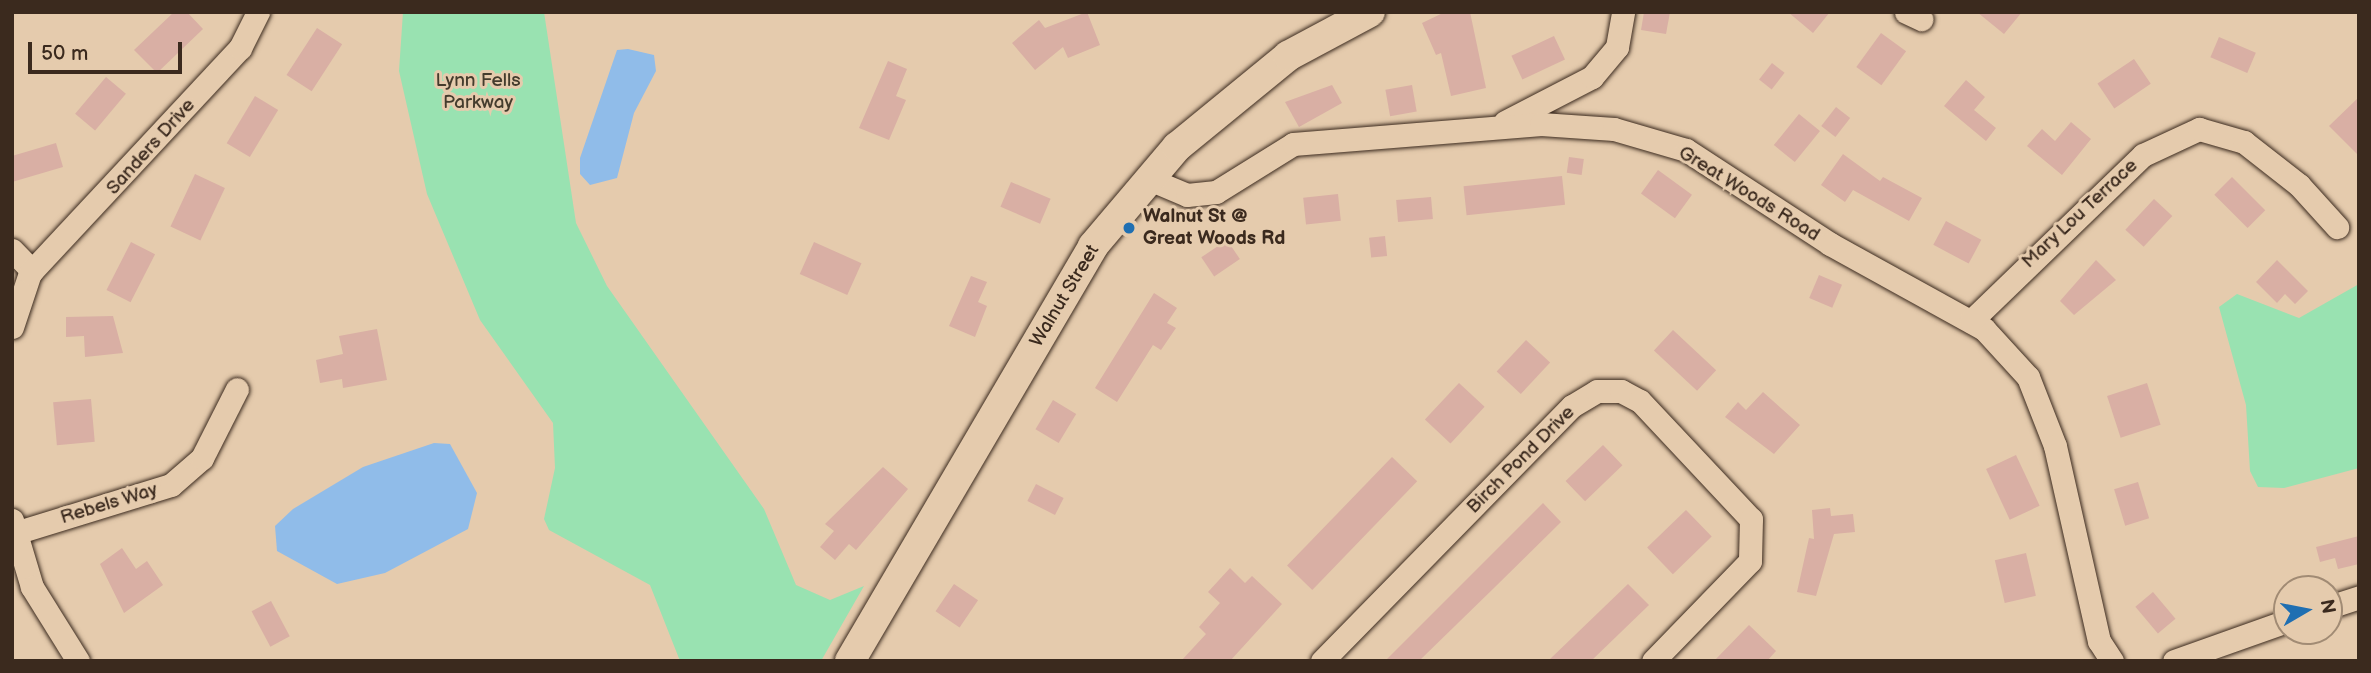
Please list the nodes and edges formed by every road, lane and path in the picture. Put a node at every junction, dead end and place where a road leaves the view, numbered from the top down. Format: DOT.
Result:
graph roads {
  1 [pos="258,12"];
  2 [pos="1370,12"];
  3 [pos="1623,12"];
  4 [pos="1495,128"];
  5 [pos="1149,179"];
  6 [pos="2337,227"];
  7 [pos="12,250"];
  8 [pos="32,271"];
  9 [pos="1971,321"];
  10 [pos="12,327"];
  11 [pos="237,389"];
  12 [pos="13,527"];
  13 [pos="2273,626"];
  14 [pos="78,661"];
  15 [pos="850,661"];
  16 [pos="1322,661"];
  17 [pos="1653,661"];
  18 [pos="2112,661"];
  19 [pos="2174,661"];
  1 -- 8 [label="street, Sanders Drive"];
  2 -- 5 [label="main road, Walnut Street"];
  3 -- 4 [label="street"];
  4 -- 5 [label="street, Great Woods Road"];
  4 -- 9 [label="street, Great Woods Road"];
  5 -- 15 [label="main road, Walnut Street"];
  6 -- 9 [label="street, Mary Lou Terrace"];
  7 -- 8 [label="street"];
  8 -- 10 [label="street, Sanders Drive"];
  9 -- 18 [label="street, Great Woods Road"];
  11 -- 12 [label="street, Rebels Way"];
  12 -- 14 [label="street"];
  13 -- 19 [label="street"];
  16 -- 17 [label="street, Birch Pond Drive"];
}
